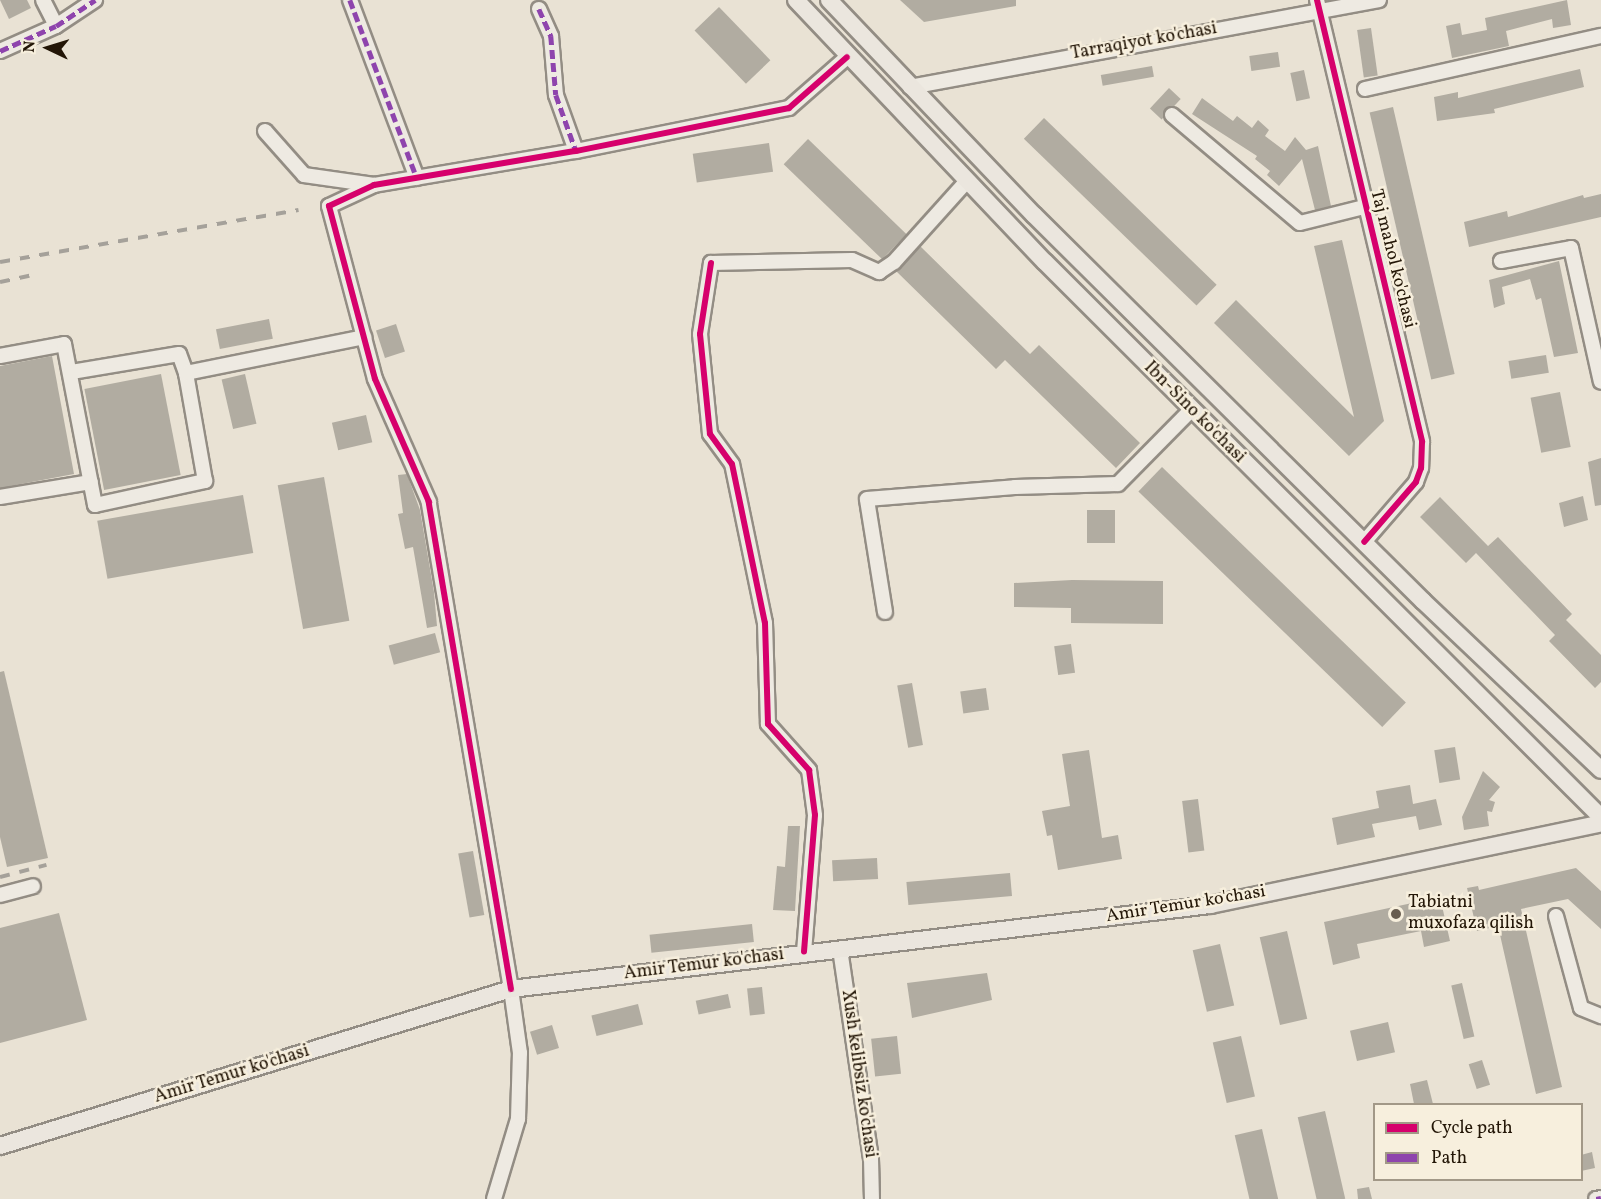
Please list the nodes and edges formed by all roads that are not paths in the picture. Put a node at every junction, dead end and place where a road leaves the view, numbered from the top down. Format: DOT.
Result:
graph roads {
  1 [pos="43,0"];
  2 [pos="95,0"];
  3 [pos="350,0"];
  4 [pos="796,0"];
  5 [pos="830,0"];
  6 [pos="1379,0"];
  7 [pos="1318,5"];
  8 [pos="539,9"];
  9 [pos="56,26"];
  10 [pos="1601,36"];
  11 [pos="1,47"];
  12 [pos="847,57"];
  13 [pos="910,87"];
  14 [pos="1365,89"];
  15 [pos="1172,115"];
  16 [pos="265,131"];
  17 [pos="576,151"];
  18 [pos="417,178"];
  19 [pos="966,182"];
  20 [pos="374,185"];
  21 [pos="1364,207"];
  22 [pos="1501,261"];
  23 [pos="364,338"];
  24 [pos="0,356"];
  25 [pos="71,372"];
  26 [pos="186,373"];
  27 [pos="1601,382"];
  28 [pos="1191,410"];
  29 [pos="91,482"];
  30 [pos="0,497"];
  31 [pos="1364,542"];
  32 [pos="885,612"];
  33 [pos="1601,770"];
  34 [pos="1601,817"];
  35 [pos="1601,823"];
  36 [pos="33,886"];
  37 [pos="0,895"];
  38 [pos="1556,916"];
  39 [pos="840,949"];
  40 [pos="804,952"];
  41 [pos="511,989"];
  42 [pos="1601,1016"];
  43 [pos="0,1146"];
  44 [pos="1601,1198"];
  45 [pos="494,1199"];
  46 [pos="872,1199"];
  47 [pos="1596,1199"];
  1 -- 9 [label="street"];
  2 -- 9 [label="street"];
  3 -- 18 [label="street"];
  4 -- 12 [label="main road, Ibn-Sino ko'chasi"];
  5 -- 13 [label="main road, Ibn-Sino ko'chasi"];
  6 -- 7 [label="street, Tarraqiyot ko'chasi"];
  7 -- 13 [label="street, Tarraqiyot ko'chasi"];
  7 -- 21 [label="street, Taj mahol ko'chasi"];
  8 -- 17 [label="street"];
  9 -- 11 [label="street"];
  10 -- 14 [label="street"];
  12 -- 17 [label="street"];
  12 -- 19 [label="main road, Ibn-Sino ko'chasi"];
  13 -- 31 [label="main road, Ibn-Sino ko'chasi"];
  15 -- 21 [label="street"];
  16 -- 20 [label="street"];
  17 -- 18 [label="street"];
  18 -- 20 [label="street"];
  19 -- 28 [label="main road, Ibn-Sino ko'chasi"];
  19 -- 40 [label="street"];
  20 -- 23 [label="street"];
  21 -- 31 [label="street, Taj mahol ko'chasi"];
  22 -- 27 [label="street"];
  23 -- 26 [label="street"];
  23 -- 41 [label="street"];
  24 -- 25 [label="street"];
  25 -- 26 [label="street"];
  25 -- 29 [label="street"];
  26 -- 29 [label="street"];
  28 -- 32 [label="street"];
  28 -- 34 [label="main road, Ibn-Sino ko'chasi"];
  29 -- 30 [label="street"];
  31 -- 33 [label="main road, Ibn-Sino ko'chasi"];
  35 -- 39 [label="main road, Amir Temur ko'chasi"];
  36 -- 37 [label="street"];
  38 -- 42 [label="street"];
  39 -- 40 [label="main road, Amir Temur ko'chasi"];
  39 -- 46 [label="street, Xush kelibsiz ko'chasi"];
  40 -- 41 [label="main road, Amir Temur ko'chasi"];
  41 -- 43 [label="main road, Amir Temur ko'chasi"];
  41 -- 45 [label="street"];
  44 -- 47 [label="street"];
}
